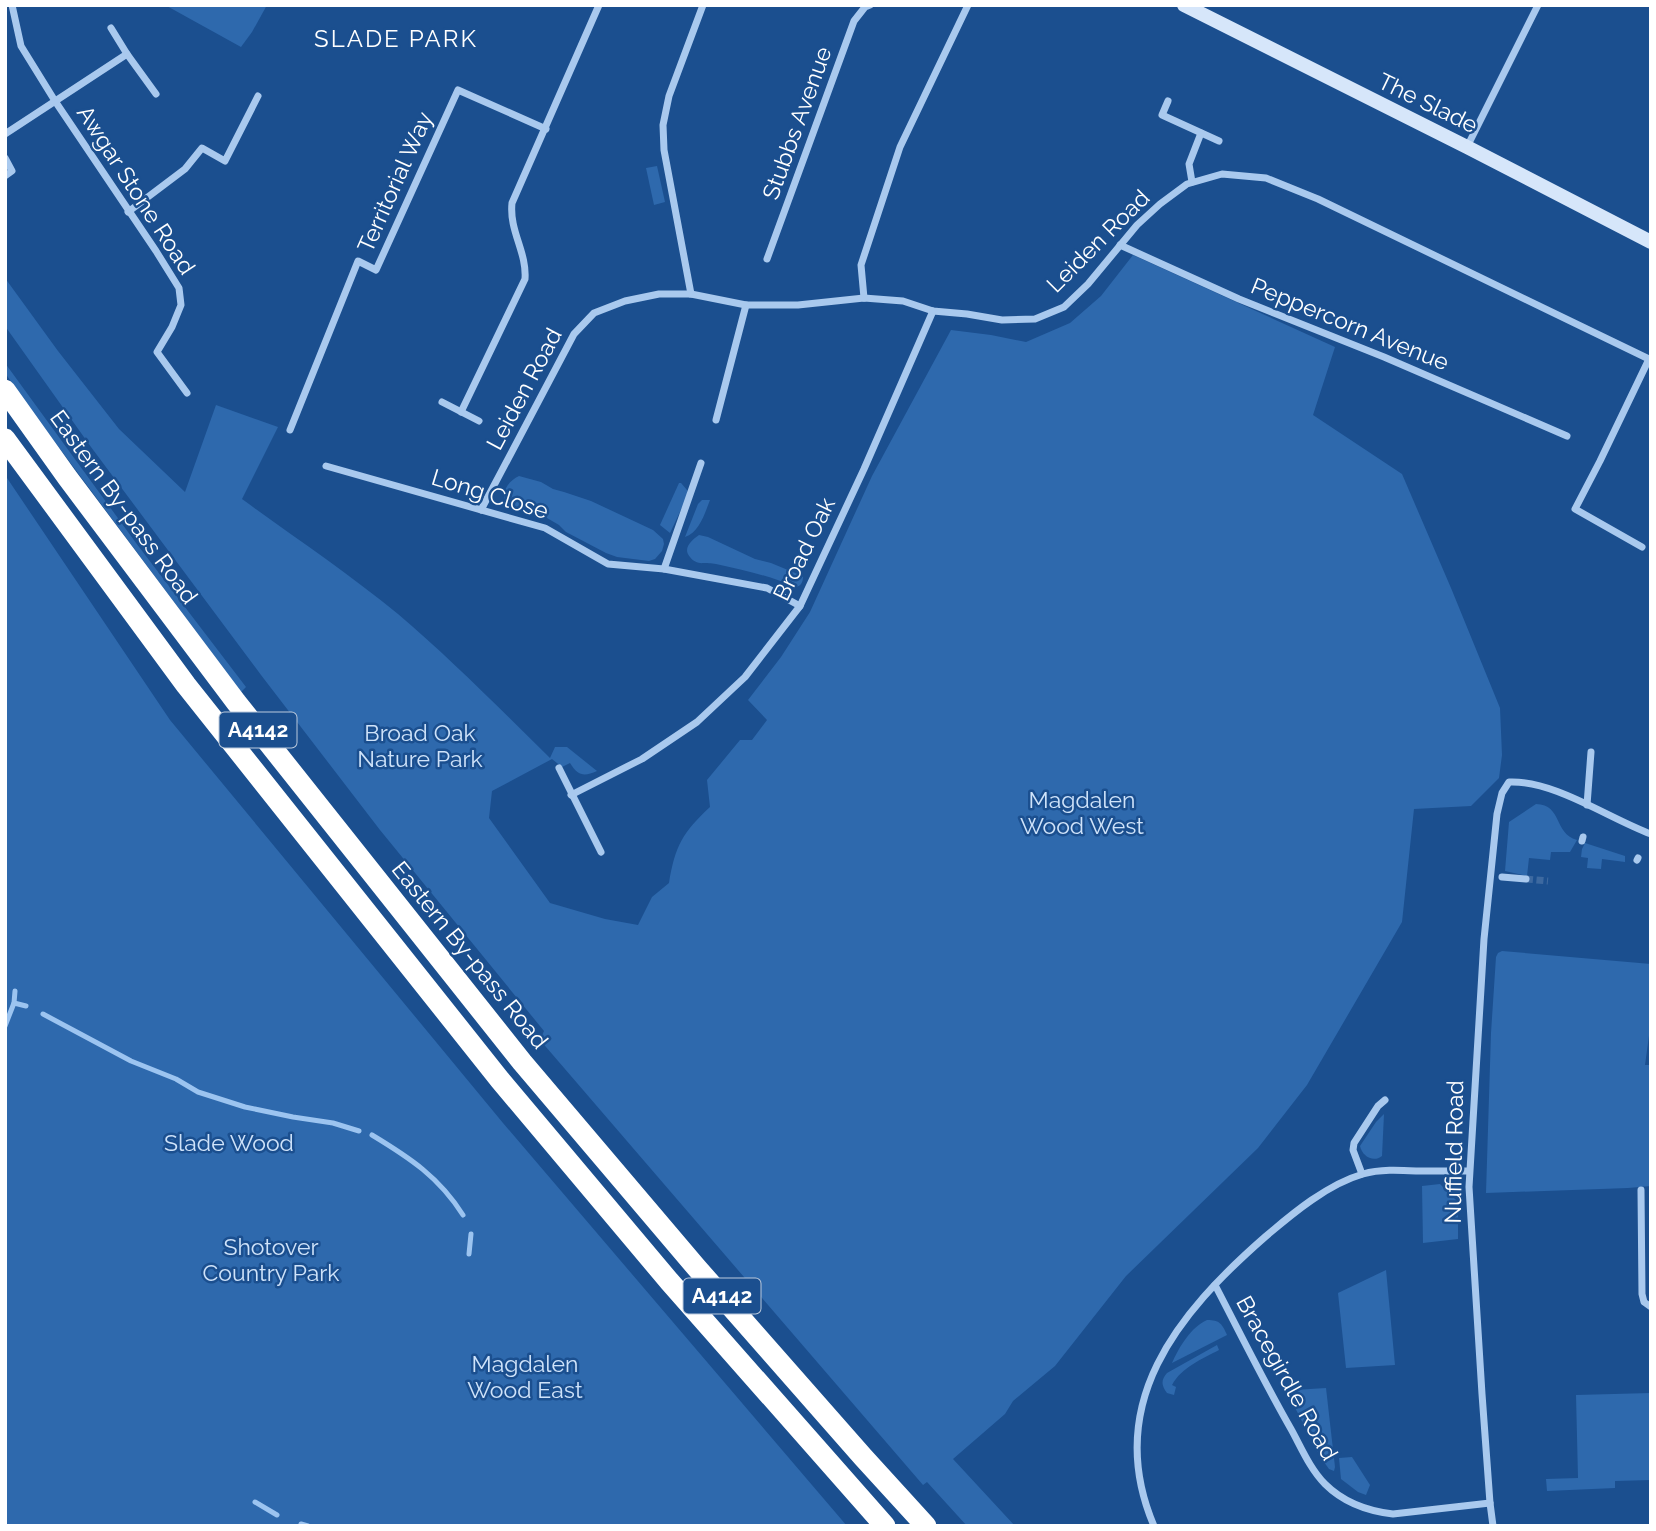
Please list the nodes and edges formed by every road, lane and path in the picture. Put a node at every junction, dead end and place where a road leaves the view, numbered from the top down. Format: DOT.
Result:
graph roads {
  1 [pos="12,5"];
  2 [pos="599,5"];
  3 [pos="703,5"];
  4 [pos="870,5"];
  5 [pos="968,5"];
  6 [pos="1184,5"];
  7 [pos="1538,5"];
  8 [pos="111,28"];
  9 [pos="127,54"];
  10 [pos="156,94"];
  11 [pos="258,96"];
  12 [pos="1168,101"];
  13 [pos="55,102"];
  14 [pos="546,129"];
  15 [pos="1201,133"];
  16 [pos="5,134"];
  17 [pos="1219,141"];
  18 [pos="1467,147"];
  19 [pos="5,158"];
  20 [pos="5,176"];
  21 [pos="1192,182"];
  22 [pos="128,212"];
  23 [pos="1651,242"];
  24 [pos="1120,245"];
  25 [pos="767,259"];
  26 [pos="691,294"];
  27 [pos="864,298"];
  28 [pos="746,305"];
  29 [pos="933,311"];
  30 [pos="1650,359"];
  31 [pos="5,390"];
  32 [pos="187,393"];
  33 [pos="442,402"];
  34 [pos="461,412"];
  35 [pos="716,420"];
  36 [pos="480,421"];
  37 [pos="290,430"];
  38 [pos="1567,436"];
  39 [pos="5,439"];
  40 [pos="701,463"];
  41 [pos="326,466"];
  42 [pos="481,510"];
  43 [pos="1642,547"];
  44 [pos="664,569"];
  45 [pos="800,606"];
  46 [pos="1591,752"];
  47 [pos="559,768"];
  48 [pos="572,795"];
  49 [pos="1587,805"];
  50 [pos="1651,834"];
  51 [pos="601,852"];
  52 [pos="1502,877"];
  53 [pos="1526,879"];
  54 [pos="1385,1100"];
  55 [pos="1469,1171"];
  56 [pos="1362,1174"];
  57 [pos="1641,1190"];
  58 [pos="1215,1285"];
  59 [pos="1651,1307"];
  60 [pos="1490,1503"];
  61 [pos="885,1526"];
  62 [pos="926,1526"];
  63 [pos="1154,1526"];
  64 [pos="1493,1526"];
  1 -- 13 [label="street, Awgar Stone Road"];
  2 -- 14 [label="street"];
  3 -- 26 [label="street"];
  4 -- 25 [label="street, Stubbs Avenue"];
  5 -- 27 [label="street"];
  6 -- 18 [label="main road, The Slade"];
  7 -- 18 [label="street"];
  8 -- 9 [label="street"];
  9 -- 10 [label="street"];
  9 -- 13 [label="street"];
  11 -- 22 [label="street"];
  12 -- 15 [label="street"];
  13 -- 16 [label="street"];
  13 -- 22 [label="street, Awgar Stone Road"];
  14 -- 34 [label="street"];
  14 -- 37 [label="street, Territorial Way"];
  15 -- 17 [label="street"];
  15 -- 21 [label="street"];
  18 -- 23 [label="main road, The Slade"];
  19 -- 20 [label="street"];
  21 -- 24 [label="street, Leiden Road"];
  21 -- 30 [label="street, Leiden Road"];
  22 -- 32 [label="street, Awgar Stone Road"];
  24 -- 29 [label="street, Leiden Road"];
  24 -- 38 [label="street, Peppercorn Avenue"];
  26 -- 28 [label="street, Leiden Road"];
  26 -- 42 [label="street, Leiden Road"];
  27 -- 28 [label="street, Leiden Road"];
  27 -- 29 [label="street, Leiden Road"];
  28 -- 35 [label="street"];
  29 -- 45 [label="street, Broad Oak"];
  30 -- 43 [label="street"];
  31 -- 62 [label="highway, Eastern By-pass Road / A4142"];
  33 -- 34 [label="street"];
  34 -- 36 [label="street"];
  39 -- 61 [label="highway, A4142"];
  40 -- 44 [label="street"];
  41 -- 42 [label="street, Long Close"];
  42 -- 44 [label="street, Long Close"];
  44 -- 45 [label="street, Long Close"];
  45 -- 48 [label="street, Broad Oak"];
  46 -- 49 [label="street"];
  47 -- 48 [label="street"];
  48 -- 51 [label="street"];
  49 -- 50 [label="street"];
  49 -- 55 [label="street, Nuffield Road"];
  52 -- 53 [label="street"];
  54 -- 56 [label="street"];
  55 -- 56 [label="street"];
  55 -- 60 [label="street, Nuffield Road"];
  56 -- 58 [label="street"];
  57 -- 59 [label="street"];
  58 -- 60 [label="street, Bracegirdle Road"];
  58 -- 63 [label="street"];
  60 -- 64 [label="street, Nuffield Road"];
}
